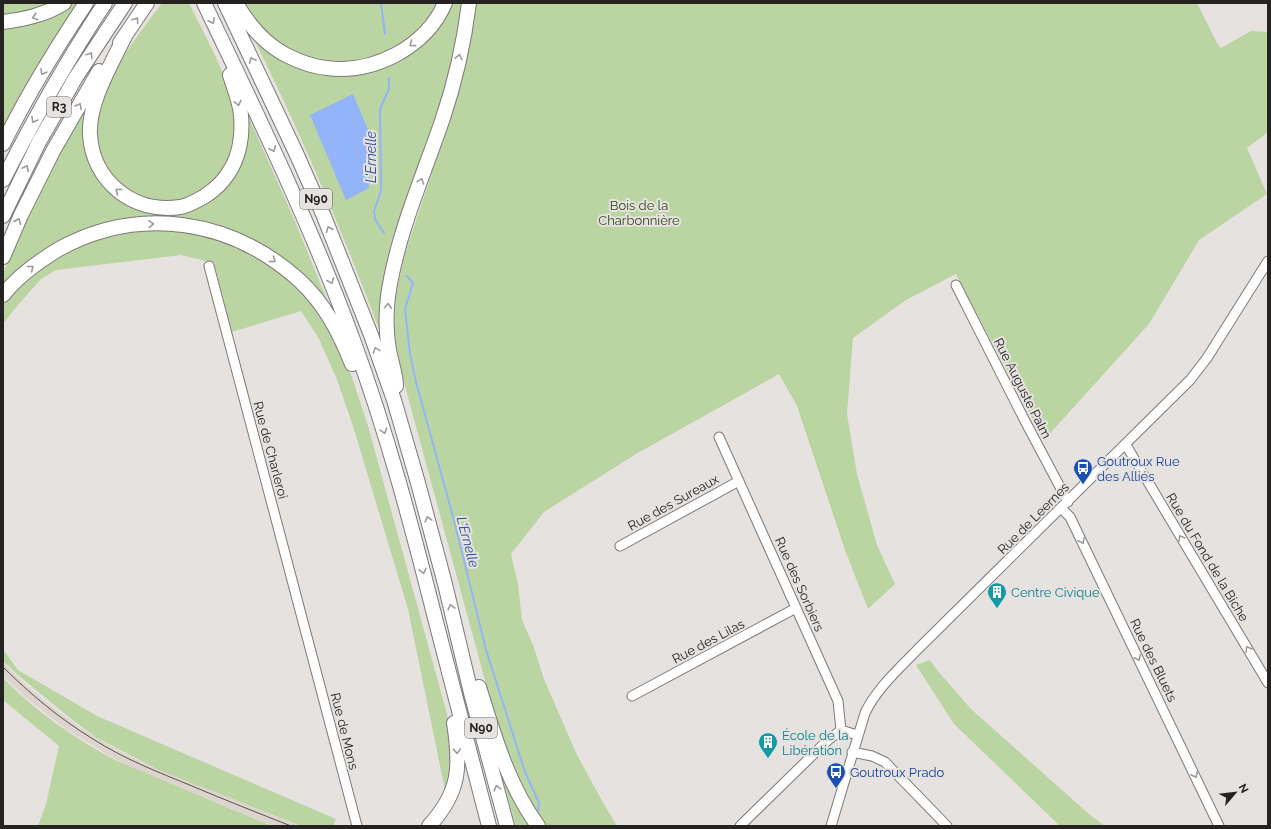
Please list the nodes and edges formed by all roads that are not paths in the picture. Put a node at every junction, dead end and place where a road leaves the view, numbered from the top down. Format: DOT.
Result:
graph roads {
  1 [pos="64,3"];
  2 [pos="86,3"];
  3 [pos="105,3"];
  4 [pos="125,3"];
  5 [pos="147,3"];
  6 [pos="204,3"];
  7 [pos="225,3"];
  8 [pos="236,3"];
  9 [pos="445,3"];
  10 [pos="468,3"];
  11 [pos="3,22"];
  12 [pos="125,36"];
  13 [pos="221,38"];
  14 [pos="3,144"];
  15 [pos="3,180"];
  16 [pos="3,216"];
  17 [pos="3,257"];
  18 [pos="1268,261"];
  19 [pos="209,266"];
  20 [pos="956,285"];
  21 [pos="3,295"];
  22 [pos="372,394"];
  23 [pos="394,400"];
  24 [pos="719,437"];
  25 [pos="1126,445"];
  26 [pos="738,481"];
  27 [pos="1065,505"];
  28 [pos="620,546"];
  29 [pos="796,608"];
  30 [pos="457,630"];
  31 [pos="308,642"];
  32 [pos="1268,683"];
  33 [pos="632,696"];
  34 [pos="456,699"];
  35 [pos="841,730"];
  36 [pos="857,735"];
  37 [pos="852,752"];
  38 [pos="357,826"];
  39 [pos="429,826"];
  40 [pos="489,826"];
  41 [pos="507,826"];
  42 [pos="538,826"];
  43 [pos="740,826"];
  44 [pos="831,826"];
  45 [pos="947,826"];
  46 [pos="1219,826"];
  1 -- 11 [label="highway, one-way"];
  2 -- 14 [label="highway, one-way"];
  3 -- 15 [label="highway, R3, one-way"];
  16 -- 4 [label="highway, R3, one-way"];
  12 -- 5 [label="highway, one-way"];
  6 -- 13 [label="highway, N90, one-way"];
  23 -- 7 [label="highway, N90, one-way"];
  9 -- 8 [label="highway, one-way"];
  23 -- 10 [label="highway, one-way"];
  13 -- 12 [label="highway, one-way"];
  17 -- 12 [label="highway, one-way"];
  13 -- 22 [label="highway, N90, one-way"];
  18 -- 25 [label="street, Rue de Leernes"];
  19 -- 31 [label="street, Rue de Charleroi"];
  20 -- 27 [label="street, Rue Auguste Palm"];
  21 -- 22 [label="highway, one-way"];
  22 -- 34 [label="highway, N90, one-way"];
  30 -- 23 [label="highway, N90, one-way"];
  24 -- 26 [label="street, Rue des Sorbiers"];
  25 -- 27 [label="street, Rue de Leernes"];
  32 -- 25 [label="street, Rue du Fond de la Biche, one-way"];
  26 -- 28 [label="street, Rue des Sureaux"];
  26 -- 29 [label="street, Rue des Sorbiers"];
  27 -- 36 [label="street, Rue de Leernes"];
  27 -- 46 [label="street, Rue des Bluets, one-way"];
  29 -- 33 [label="street, Rue des Lilas"];
  29 -- 35 [label="street, Rue des Sorbiers"];
  41 -- 30 [label="highway, N90, one-way"];
  30 -- 42 [label="highway"];
  31 -- 38 [label="street, Rue de Mons"];
  34 -- 39 [label="highway, one-way"];
  34 -- 40 [label="highway, N90"];
  35 -- 36 [label="street"];
  35 -- 43 [label="street"];
  36 -- 37 [label="street, Rue de Leernes"];
  37 -- 44 [label="street, Rue de Leernes"];
  37 -- 45 [label="street"];
}
